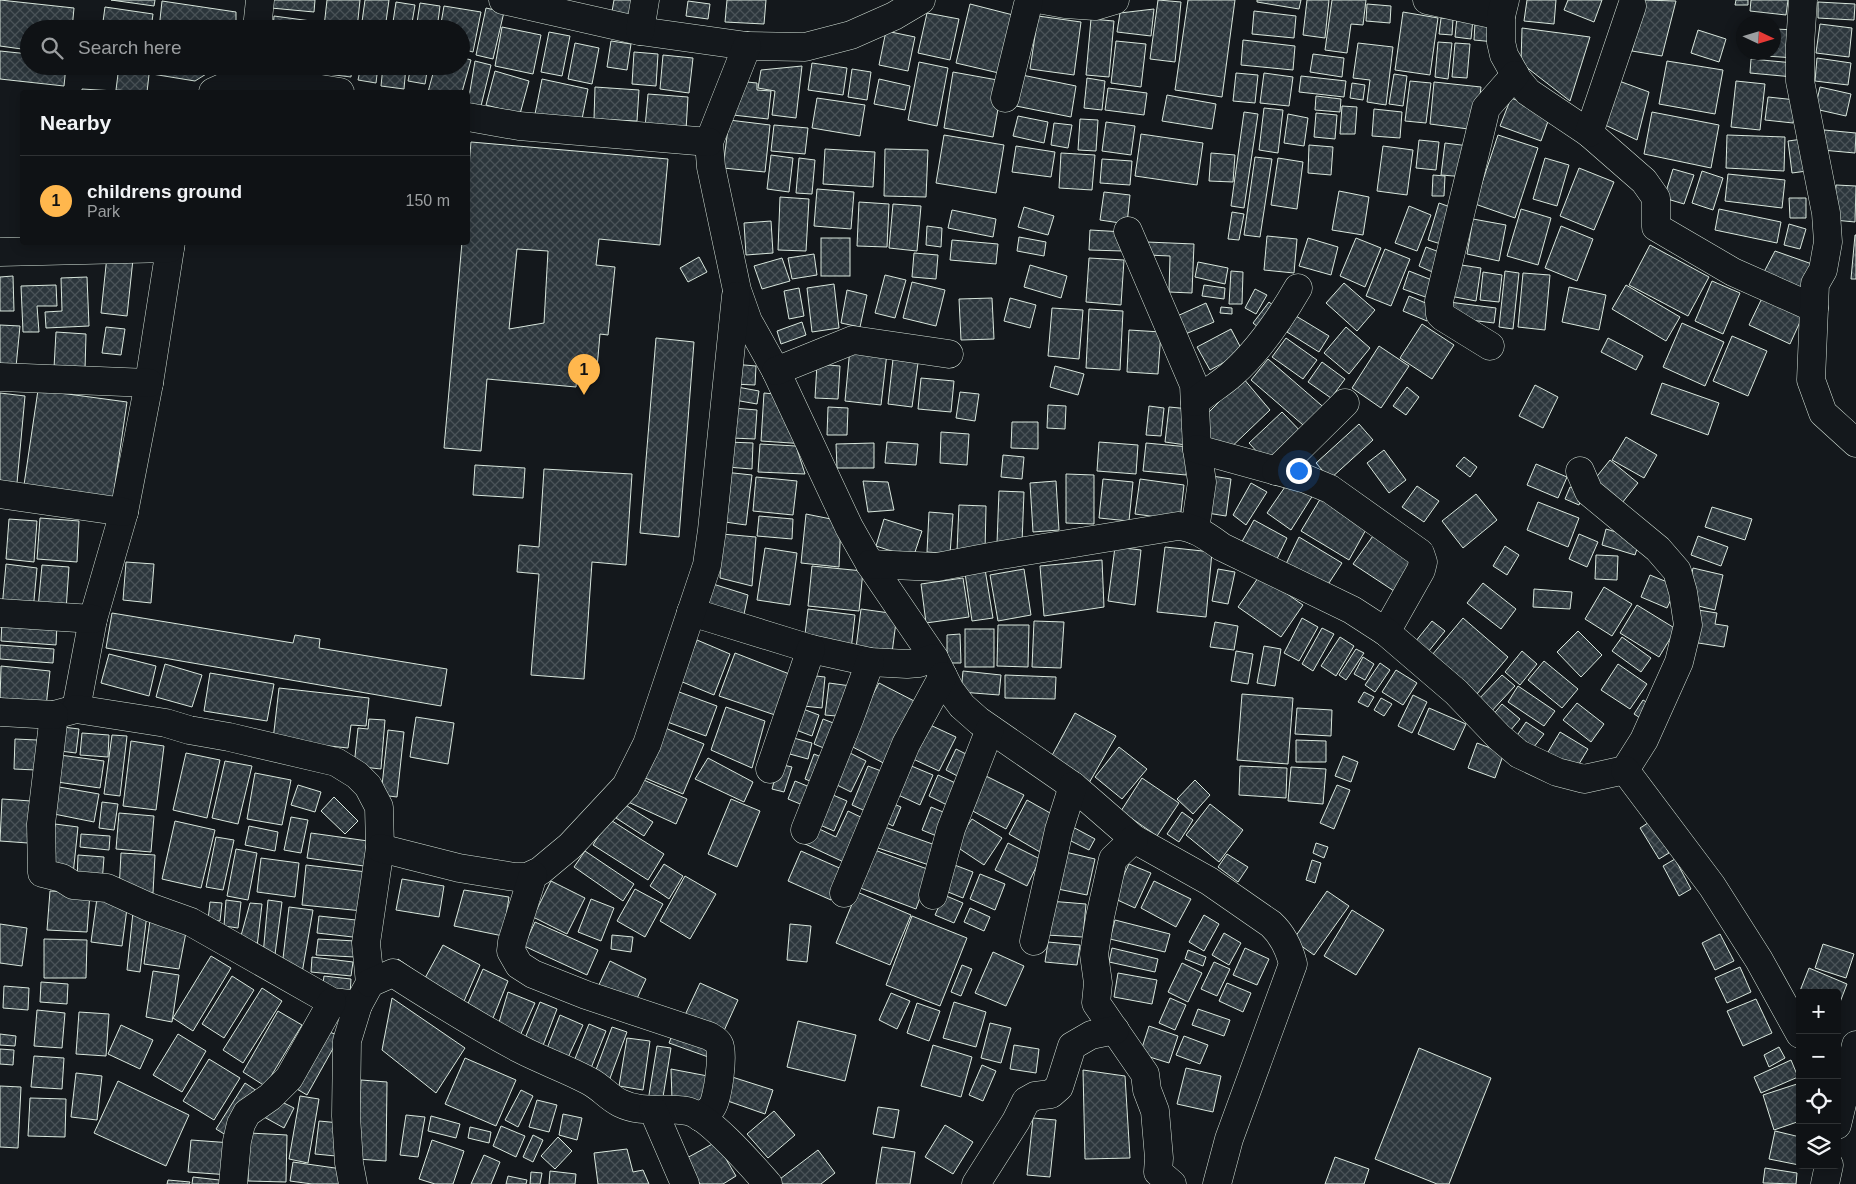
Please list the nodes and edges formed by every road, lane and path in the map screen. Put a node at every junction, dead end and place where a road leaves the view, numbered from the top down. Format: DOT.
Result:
graph roads {
  1 [pos="260,0"];
  2 [pos="503,0"];
  3 [pos="645,0"];
  4 [pos="921,0"];
  5 [pos="1029,0"];
  6 [pos="1043,0"];
  7 [pos="1115,0"];
  8 [pos="1427,0"];
  9 [pos="1803,0"];
  10 [pos="1632,6"];
  11 [pos="1503,8"];
  12 [pos="258,20"];
  13 [pos="640,31"];
  14 [pos="747,46"];
  15 [pos="247,75"];
  16 [pos="265,75"];
  17 [pos="1516,75"];
  18 [pos="217,90"];
  19 [pos="331,90"];
  20 [pos="1006,98"];
  21 [pos="470,117"];
  22 [pos="1589,133"];
  23 [pos="709,142"];
  24 [pos="1128,231"];
  25 [pos="170,245"];
  26 [pos="0,252"];
  27 [pos="1298,288"];
  28 [pos="737,290"];
  29 [pos="1814,308"];
  30 [pos="1490,346"];
  31 [pos="949,354"];
  32 [pos="776,371"];
  33 [pos="0,377"];
  34 [pos="149,383"];
  35 [pos="1195,402"];
  36 [pos="1344,403"];
  37 [pos="1856,443"];
  38 [pos="1198,449"];
  39 [pos="1580,471"];
  40 [pos="1276,472"];
  41 [pos="0,494"];
  42 [pos="124,512"];
  43 [pos="1195,530"];
  44 [pos="870,564"];
  45 [pos="690,612"];
  46 [pos="0,613"];
  47 [pos="93,619"];
  48 [pos="1386,632"];
  49 [pos="811,649"];
  50 [pos="870,662"];
  51 [pos="938,667"];
  52 [pos="0,712"];
  53 [pos="65,712"];
  54 [pos="990,729"];
  55 [pos="770,769"];
  56 [pos="1625,770"];
  57 [pos="1073,786"];
  58 [pos="805,830"];
  59 [pos="1134,839"];
  60 [pos="380,848"];
  61 [pos="533,875"];
  62 [pos="844,893"];
  63 [pos="933,896"];
  64 [pos="1034,941"];
  65 [pos="353,997"];
  66 [pos="1796,1027"];
  67 [pos="1115,1030"];
  68 [pos="1856,1045"];
  69 [pos="1841,1089"];
  70 [pos="653,1110"];
  71 [pos="700,1117"];
  72 [pos="1828,1169"];
  73 [pos="233,1184"];
  74 [pos="353,1184"];
  75 [pos="685,1184"];
  76 [pos="768,1184"];
  77 [pos="976,1184"];
  78 [pos="1172,1184"];
  79 [pos="1217,1184"];
  80 [pos="1825,1184"];
  1 -- 12 [label="street"];
  2 -- 13 [label="street"];
  3 -- 13 [label="street"];
  4 -- 14 [label="street"];
  5 -- 20 [label="street"];
  6 -- 7 [label="street"];
  8 -- 11 [label="street"];
  9 -- 29 [label="street"];
  10 -- 22 [label="street"];
  11 -- 17 [label="street"];
  13 -- 14 [label="street"];
  14 -- 23 [label="street"];
  15 -- 18 [label="street"];
  16 -- 19 [label="street"];
  17 -- 22 [label="street"];
  17 -- 30 [label="street"];
  21 -- 23 [label="street"];
  22 -- 29 [label="street"];
  23 -- 28 [label="street"];
  24 -- 35 [label="street"];
  25 -- 26 [label="street"];
  25 -- 34 [label="street"];
  27 -- 35 [label="street"];
  28 -- 32 [label="street"];
  28 -- 45 [label="street"];
  29 -- 37 [label="street"];
  31 -- 32 [label="street"];
  32 -- 44 [label="street"];
  33 -- 34 [label="street"];
  34 -- 42 [label="street"];
  35 -- 38 [label="street"];
  36 -- 40 [label="street"];
  38 -- 40 [label="street"];
  38 -- 43 [label="street"];
  39 -- 56 [label="street"];
  40 -- 48 [label="street"];
  41 -- 42 [label="street"];
  42 -- 47 [label="street"];
  43 -- 44 [label="street"];
  43 -- 48 [label="street"];
  44 -- 51 [label="street"];
  45 -- 49 [label="street"];
  45 -- 61 [label="street"];
  46 -- 47 [label="street"];
  47 -- 53 [label="street"];
  48 -- 56 [label="street"];
  49 -- 50 [label="street"];
  49 -- 55 [label="street"];
  50 -- 51 [label="street"];
  50 -- 58 [label="street"];
  51 -- 54 [label="street"];
  51 -- 62 [label="street"];
  52 -- 53 [label="street"];
  53 -- 60 [label="street"];
  53 -- 65 [label="street"];
  54 -- 57 [label="street"];
  54 -- 63 [label="street"];
  56 -- 66 [label="street"];
  57 -- 59 [label="street"];
  57 -- 64 [label="street"];
  59 -- 67 [label="street"];
  59 -- 79 [label="street"];
  60 -- 61 [label="street"];
  60 -- 65 [label="street"];
  61 -- 71 [label="street"];
  65 -- 70 [label="street"];
  65 -- 73 [label="street"];
  65 -- 74 [label="street"];
  67 -- 77 [label="street"];
  67 -- 78 [label="street"];
  68 -- 69 [label="street"];
  70 -- 71 [label="street"];
  70 -- 75 [label="street"];
  71 -- 76 [label="street"];
  72 -- 80 [label="street"];
}
